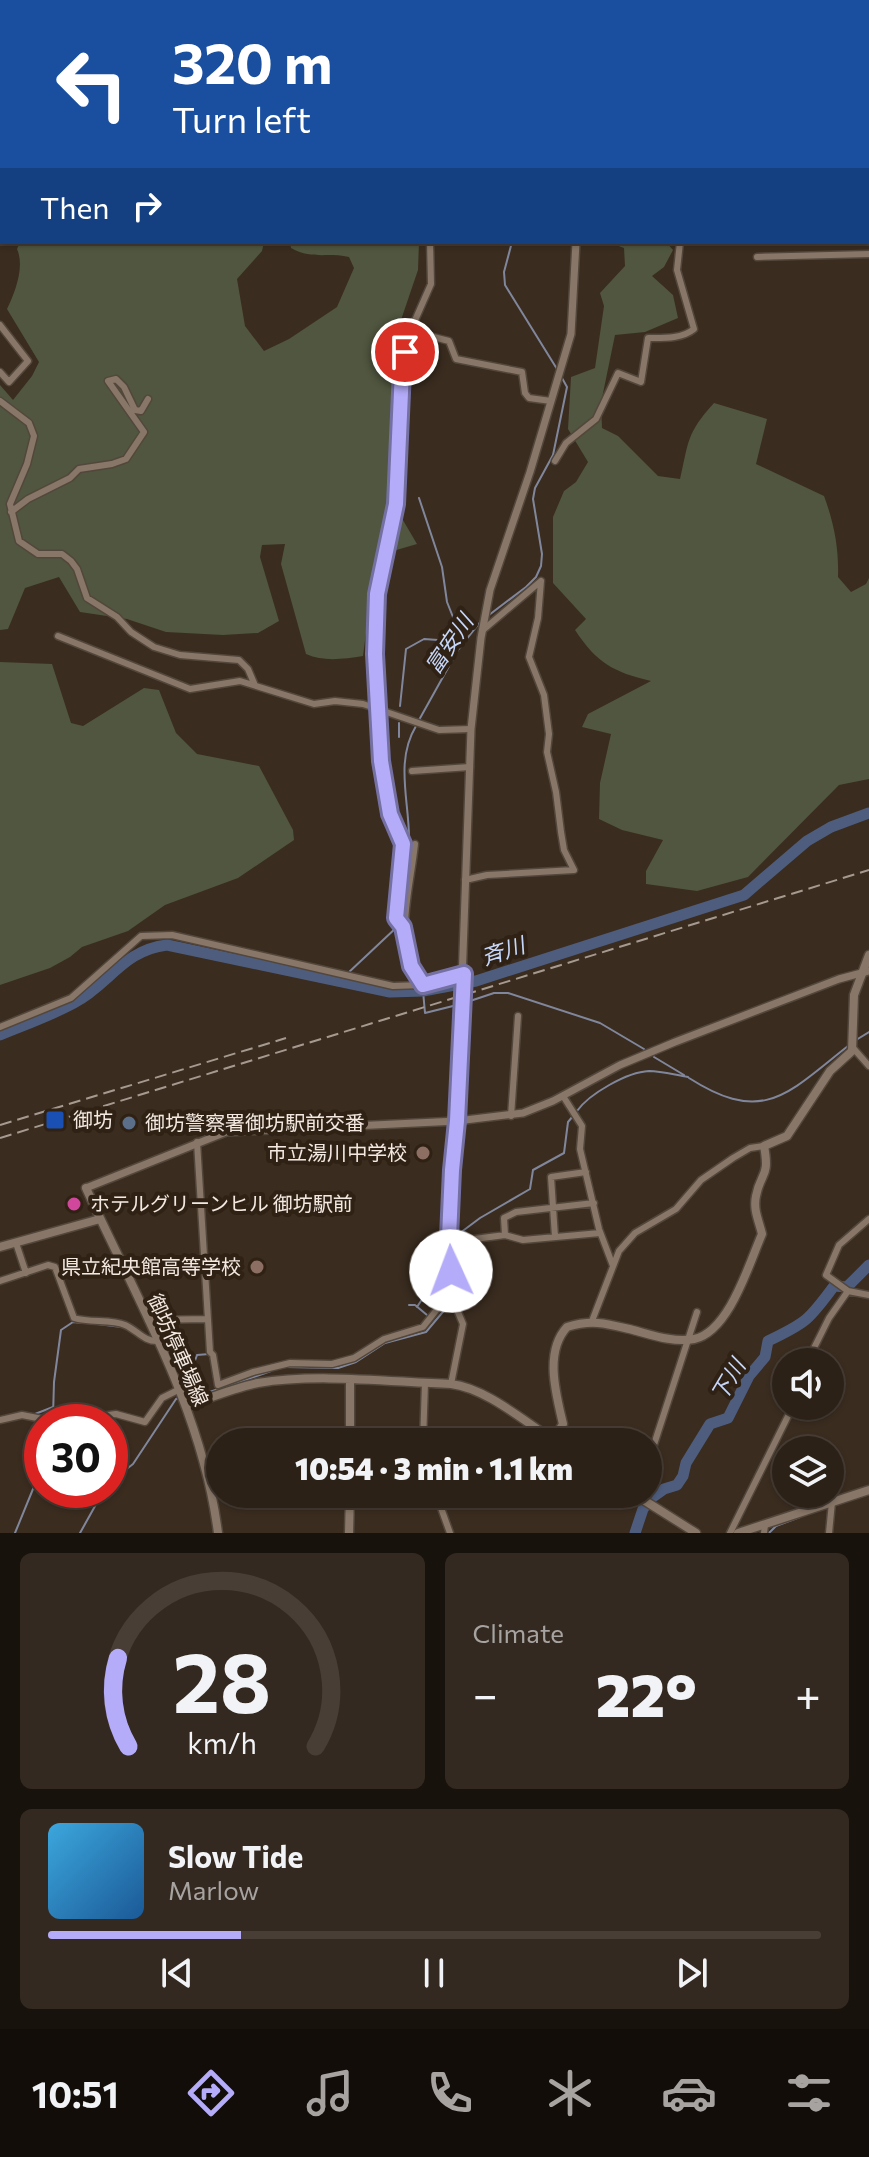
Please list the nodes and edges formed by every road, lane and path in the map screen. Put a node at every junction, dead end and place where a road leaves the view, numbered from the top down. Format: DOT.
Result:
graph roads {
  1 [pos="430,244"];
  2 [pos="576,244"];
  3 [pos="680,244"];
  4 [pos="869,254"];
  5 [pos="757,257"];
  6 [pos="0,325"];
  7 [pos="410,331"];
  8 [pos="0,372"];
  9 [pos="148,399"];
  10 [pos="0,401"];
  11 [pos="551,401"];
  12 [pos="555,461"];
  13 [pos="11,512"];
  14 [pos="482,633"];
  15 [pos="58,636"];
  16 [pos="254,683"];
  17 [pos="378,708"];
  18 [pos="471,729"];
  19 [pos="470,767"];
  20 [pos="412,771"];
  21 [pos="415,844"];
  22 [pos="465,880"];
  23 [pos="403,927"];
  24 [pos="869,955"];
  25 [pos="865,972"];
  26 [pos="464,974"];
  27 [pos="423,985"];
  28 [pos="518,1016"];
  29 [pos="0,1027"];
  30 [pos="854,1049"];
  31 [pos="869,1066"];
  32 [pos="563,1096"];
  33 [pos="511,1116"];
  34 [pos="457,1121"];
  35 [pos="197,1142"];
  36 [pos="764,1146"];
  37 [pos="586,1172"];
  38 [pos="86,1188"];
  39 [pos="594,1203"];
  40 [pos="553,1208"];
  41 [pos="100,1219"];
  42 [pos="869,1219"];
  43 [pos="600,1233"];
  44 [pos="505,1235"];
  45 [pos="449,1237"];
  46 [pos="555,1237"];
  47 [pos="16,1243"];
  48 [pos="0,1247"];
  49 [pos="613,1267"];
  50 [pos="26,1273"];
  51 [pos="0,1281"];
  52 [pos="848,1291"];
  53 [pos="450,1293"];
  54 [pos="869,1295"];
  55 [pos="697,1312"];
  56 [pos="208,1319"];
  57 [pos="148,1320"];
  58 [pos="592,1321"];
  59 [pos="689,1340"];
  60 [pos="158,1341"];
  61 [pos="814,1348"];
  62 [pos="283,1365"];
  63 [pos="285,1381"];
  64 [pos="350,1381"];
  65 [pos="425,1383"];
  66 [pos="451,1384"];
  67 [pos="180,1389"];
  68 [pos="187,1406"];
  69 [pos="0,1420"];
  70 [pos="786,1420"];
  71 [pos="350,1428"];
  72 [pos="423,1428"];
  73 [pos="534,1428"];
  74 [pos="561,1428"];
  75 [pos="660,1428"];
  76 [pos="869,1490"];
  77 [pos="844,1498"];
  78 [pos="350,1508"];
  79 [pos="441,1508"];
  80 [pos="656,1508"];
  81 [pos="817,1508"];
  82 [pos="831,1508"];
  83 [pos="764,1529"];
  84 [pos="218,1533"];
  85 [pos="349,1533"];
  86 [pos="450,1533"];
  87 [pos="696,1533"];
  88 [pos="730,1533"];
  89 [pos="738,1533"];
  90 [pos="829,1533"];
  1 -- 7 [label="street"];
  2 -- 11 [label="street"];
  3 -- 12 [label="street"];
  4 -- 5 [label="street"];
  6 -- 8 [label="street"];
  7 -- 11 [label="street"];
  7 -- 17 [label="street"];
  9 -- 13 [label="street"];
  10 -- 13 [label="street"];
  11 -- 14 [label="street"];
  13 -- 16 [label="street"];
  14 -- 18 [label="street"];
  14 -- 22 [label="street"];
  15 -- 16 [label="street"];
  16 -- 17 [label="street"];
  17 -- 18 [label="street"];
  17 -- 23 [label="street"];
  18 -- 19 [label="street"];
  19 -- 20 [label="street"];
  19 -- 22 [label="street"];
  21 -- 23 [label="street"];
  22 -- 26 [label="street"];
  23 -- 27 [label="street"];
  24 -- 25 [label="main road"];
  25 -- 30 [label="main road"];
  25 -- 32 [label="street"];
  26 -- 27 [label="street"];
  26 -- 34 [label="street"];
  27 -- 29 [label="street"];
  28 -- 33 [label="street"];
  30 -- 31 [label="street"];
  30 -- 36 [label="main road"];
  32 -- 33 [label="street"];
  32 -- 37 [label="street"];
  33 -- 34 [label="street"];
  34 -- 35 [label="street"];
  34 -- 45 [label="street"];
  35 -- 38 [label="street"];
  35 -- 56 [label="street"];
  36 -- 49 [label="street"];
  36 -- 59 [label="main road"];
  37 -- 39 [label="street"];
  37 -- 40 [label="street"];
  38 -- 41 [label="main road, 御坊停車場線"];
  39 -- 40 [label="street"];
  39 -- 43 [label="street"];
  40 -- 44 [label="street"];
  40 -- 46 [label="street"];
  41 -- 47 [label="main road"];
  41 -- 57 [label="main road, 御坊停車場線"];
  42 -- 52 [label="street"];
  43 -- 46 [label="street"];
  43 -- 49 [label="street"];
  44 -- 45 [label="street"];
  44 -- 46 [label="street"];
  45 -- 53 [label="street"];
  47 -- 48 [label="main road"];
  47 -- 50 [label="street"];
  49 -- 58 [label="street"];
  50 -- 51 [label="street"];
  50 -- 60 [label="street"];
  52 -- 54 [label="street"];
  52 -- 61 [label="street"];
  53 -- 62 [label="street"];
  53 -- 66 [label="street"];
  55 -- 59 [label="street"];
  56 -- 57 [label="street"];
  56 -- 62 [label="street"];
  57 -- 60 [label="main road, 御坊停車場線"];
  58 -- 59 [label="main road"];
  58 -- 74 [label="main road"];
  59 -- 75 [label="street"];
  60 -- 67 [label="main road, 御坊停車場線"];
  62 -- 63 [label="street"];
  63 -- 64 [label="main road"];
  63 -- 68 [label="main road"];
  64 -- 65 [label="main road"];
  64 -- 71 [label="main road"];
  65 -- 66 [label="main road"];
  65 -- 72 [label="street"];
  66 -- 73 [label="main road"];
  67 -- 68 [label="main road, 御坊停車場線"];
  67 -- 69 [label="street"];
  68 -- 84 [label="main road, 御坊停車場線"];
  70 -- 88 [label="street"];
  76 -- 77 [label="main road"];
  78 -- 85 [label="main road"];
  79 -- 86 [label="street"];
  80 -- 87 [label="main road"];
  81 -- 83 [label="main road"];
  82 -- 90 [label="street"];
  83 -- 89 [label="main road"];
}
